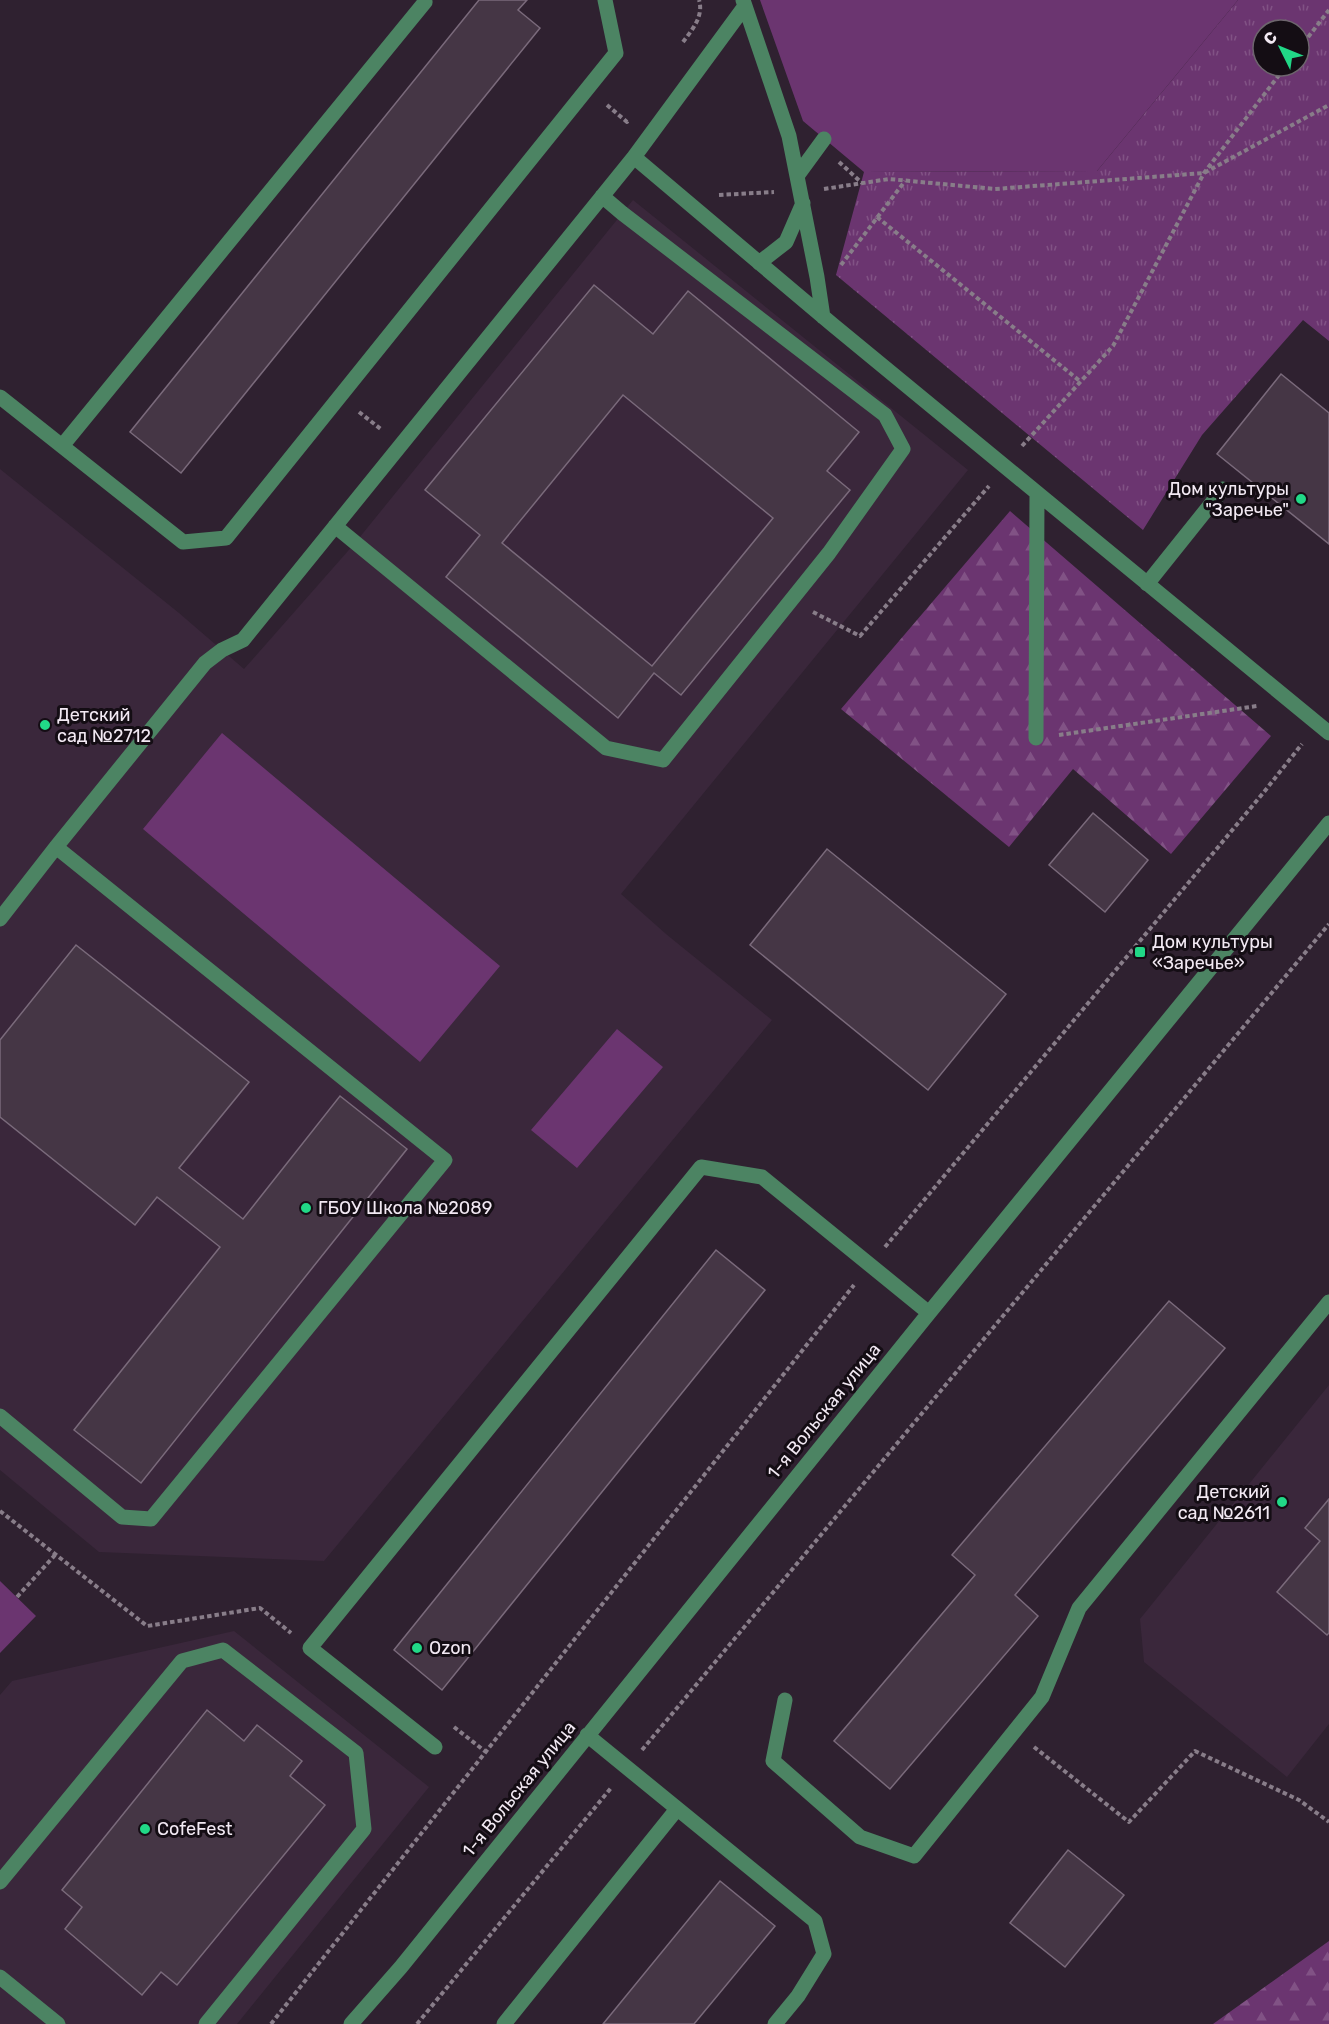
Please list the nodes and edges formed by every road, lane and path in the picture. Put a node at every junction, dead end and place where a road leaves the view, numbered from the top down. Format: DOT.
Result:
graph roads {
  1 [pos="424,0"];
  2 [pos="605,0"];
  3 [pos="699,0"];
  4 [pos="744,3"];
  5 [pos="1329,10"];
  6 [pos="1311,33"];
  7 [pos="678,50"];
  8 [pos="1277,78"];
  9 [pos="1329,105"];
  10 [pos="633,113"];
  11 [pos="627,122"];
  12 [pos="824,139"];
  13 [pos="634,157"];
  14 [pos="1204,173"];
  15 [pos="905,181"];
  16 [pos="800,190"];
  17 [pos="717,195"];
  18 [pos="602,196"];
  19 [pos="877,217"];
  20 [pos="759,263"];
  21 [pos="840,265"];
  22 [pos="823,317"];
  23 [pos="1081,382"];
  24 [pos="0,397"];
  25 [pos="339,397"];
  26 [pos="401,445"];
  27 [pos="62,446"];
  28 [pos="1022,446"];
  29 [pos="990,485"];
  30 [pos="1223,489"];
  31 [pos="1037,493"];
  32 [pos="335,526"];
  33 [pos="1147,584"];
  34 [pos="790,601"];
  35 [pos="1267,709"];
  36 [pos="1329,733"];
  37 [pos="1036,738"];
  38 [pos="1304,742"];
  39 [pos="1329,823"];
  40 [pos="56,847"];
  41 [pos="0,919"];
  42 [pos="1329,924"];
  43 [pos="870,1265"];
  44 [pos="1329,1302"];
  45 [pos="928,1313"];
  46 [pos="0,1416"];
  47 [pos="0,1511"];
  48 [pos="55,1555"];
  49 [pos="17,1597"];
  50 [pos="310,1648"];
  51 [pos="785,1700"];
  52 [pos="1014,1731"];
  53 [pos="587,1736"];
  54 [pos="435,1747"];
  55 [pos="627,1768"];
  56 [pos="677,1809"];
  57 [pos="1329,1822"];
  58 [pos="0,1882"];
  59 [pos="0,1977"];
  60 [pos="58,2024"];
  61 [pos="206,2024"];
  62 [pos="271,2024"];
  63 [pos="351,2024"];
  64 [pos="417,2024"];
  65 [pos="504,2024"];
  66 [pos="775,2024"];
  1 -- 27 [label="street"];
  2 -- 25 [label="street"];
  3 -- 7 [label="path"];
  4 -- 13 [label="street"];
  4 -- 16 [label="street"];
  5 -- 6 [label="path"];
  8 -- 14 [label="path"];
  9 -- 14 [label="path"];
  10 -- 11 [label="path"];
  12 -- 16 [label="street"];
  13 -- 18 [label="street"];
  13 -- 20 [label="street"];
  14 -- 15 [label="path"];
  14 -- 23 [label="path"];
  15 -- 16 [label="path"];
  15 -- 19 [label="path"];
  16 -- 17 [label="path"];
  16 -- 20 [label="street"];
  16 -- 22 [label="street"];
  18 -- 26 [label="street"];
  18 -- 34 [label="street"];
  19 -- 21 [label="path"];
  19 -- 23 [label="path"];
  20 -- 22 [label="street"];
  22 -- 31 [label="street"];
  23 -- 28 [label="path"];
  24 -- 27 [label="street"];
  25 -- 26 [label="path"];
  25 -- 27 [label="street"];
  26 -- 32 [label="street"];
  29 -- 34 [label="path"];
  30 -- 33 [label="street"];
  31 -- 33 [label="street"];
  31 -- 37 [label="street"];
  32 -- 34 [label="street"];
  32 -- 40 [label="street"];
  33 -- 36 [label="street"];
  35 -- 37 [label="path"];
  38 -- 43 [label="path"];
  39 -- 45 [label="street, 1-я Вольская улица"];
  40 -- 41 [label="street"];
  40 -- 46 [label="street"];
  42 -- 55 [label="path"];
  43 -- 45 [label="street"];
  43 -- 50 [label="street"];
  43 -- 62 [label="path"];
  44 -- 52 [label="street"];
  45 -- 53 [label="street, 1-я Вольская улица"];
  47 -- 48 [label="path"];
  48 -- 49 [label="path"];
  48 -- 50 [label="path"];
  50 -- 54 [label="street"];
  51 -- 52 [label="street"];
  52 -- 57 [label="path"];
  53 -- 55 [label="street"];
  53 -- 63 [label="street, 1-я Вольская улица"];
  55 -- 56 [label="street"];
  55 -- 64 [label="path"];
  56 -- 65 [label="street"];
  56 -- 66 [label="street"];
  58 -- 61 [label="street"];
  59 -- 60 [label="street"];
}
